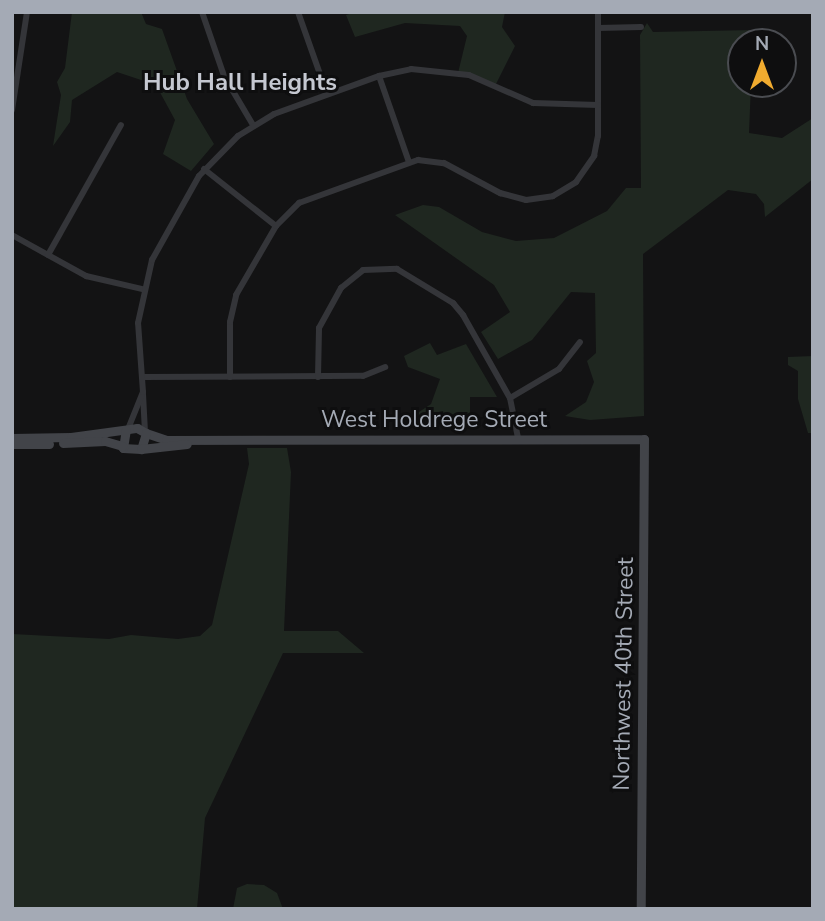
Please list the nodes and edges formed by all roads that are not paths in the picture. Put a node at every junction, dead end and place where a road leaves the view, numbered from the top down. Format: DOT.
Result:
graph roads {
  1 [pos="27,12"];
  2 [pos="202,12"];
  3 [pos="298,12"];
  4 [pos="598,12"];
  5 [pos="598,27"];
  6 [pos="641,27"];
  7 [pos="379,76"];
  8 [pos="327,94"];
  9 [pos="598,105"];
  10 [pos="12,110"];
  11 [pos="121,125"];
  12 [pos="253,125"];
  13 [pos="409,162"];
  14 [pos="204,169"];
  15 [pos="276,226"];
  16 [pos="12,235"];
  17 [pos="48,255"];
  18 [pos="142,289"];
  19 [pos="580,342"];
  20 [pos="385,367"];
  21 [pos="143,377"];
  22 [pos="230,377"];
  23 [pos="318,377"];
  24 [pos="143,392"];
  25 [pos="510,398"];
  26 [pos="127,430"];
  27 [pos="146,432"];
  28 [pos="12,438"];
  29 [pos="518,438"];
  30 [pos="644,439"];
  31 [pos="223,440"];
  32 [pos="12,444"];
  33 [pos="122,446"];
  34 [pos="141,449"];
  35 [pos="641,909"];
  1 -- 10 [label="street"];
  2 -- 12 [label="street"];
  3 -- 8 [label="street"];
  4 -- 5 [label="street"];
  5 -- 6 [label="street"];
  5 -- 9 [label="street"];
  7 -- 8 [label="street"];
  7 -- 9 [label="street"];
  7 -- 13 [label="street"];
  8 -- 12 [label="street"];
  9 -- 13 [label="street"];
  11 -- 17 [label="street"];
  12 -- 14 [label="street"];
  13 -- 15 [label="street"];
  14 -- 15 [label="street"];
  14 -- 18 [label="street"];
  15 -- 22 [label="street"];
  16 -- 17 [label="street"];
  17 -- 18 [label="street"];
  18 -- 21 [label="street"];
  19 -- 25 [label="street"];
  20 -- 23 [label="street"];
  21 -- 22 [label="street"];
  21 -- 24 [label="street"];
  22 -- 23 [label="street"];
  23 -- 25 [label="street"];
  24 -- 26 [label="street"];
  24 -- 27 [label="street"];
  25 -- 29 [label="street"];
  26 -- 27 [label="street, West Holdrege Street"];
  26 -- 28 [label="street"];
  26 -- 33 [label="street"];
  27 -- 31 [label="street, West Holdrege Street"];
  27 -- 34 [label="street"];
  29 -- 30 [label="street, West Holdrege Street"];
  29 -- 31 [label="street, West Holdrege Street"];
  30 -- 35 [label="street, Northwest 40th Street"];
  31 -- 34 [label="street, West Holdrege Street"];
  32 -- 33 [label="street"];
  33 -- 34 [label="street, West Holdrege Street"];
}
